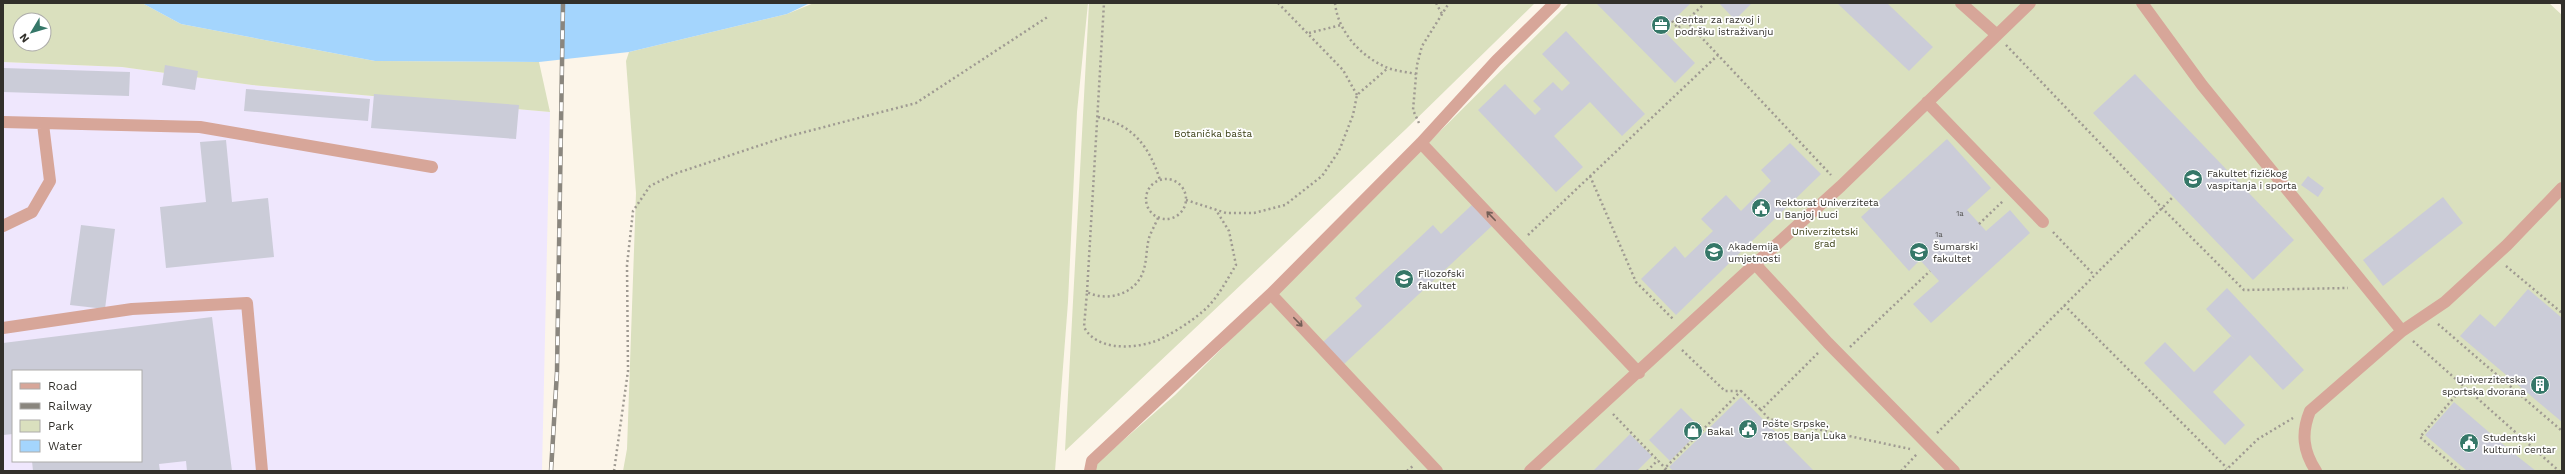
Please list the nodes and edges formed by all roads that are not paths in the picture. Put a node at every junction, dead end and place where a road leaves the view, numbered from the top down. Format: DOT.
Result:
graph roads {
  1 [pos="1555,3"];
  2 [pos="1962,3"];
  3 [pos="2030,3"];
  4 [pos="2142,3"];
  5 [pos="1997,35"];
  6 [pos="1927,102"];
  7 [pos="3,122"];
  8 [pos="43,124"];
  9 [pos="1424,140"];
  10 [pos="432,166"];
  11 [pos="2562,188"];
  12 [pos="2043,222"];
  13 [pos="3,226"];
  14 [pos="1755,264"];
  15 [pos="1271,294"];
  16 [pos="3,328"];
  17 [pos="2402,331"];
  18 [pos="1639,373"];
  19 [pos="262,471"];
  20 [pos="1090,471"];
  21 [pos="1438,471"];
  22 [pos="1530,471"];
  23 [pos="1954,471"];
  24 [pos="2316,471"];
  1 -- 9 [label="street"];
  2 -- 5 [label="street"];
  3 -- 5 [label="street"];
  4 -- 17 [label="street"];
  5 -- 6 [label="street"];
  6 -- 12 [label="street"];
  6 -- 14 [label="street"];
  7 -- 8 [label="street"];
  8 -- 10 [label="street"];
  8 -- 13 [label="street"];
  9 -- 15 [label="street"];
  18 -- 9 [label="street, one-way"];
  11 -- 17 [label="street"];
  14 -- 18 [label="street"];
  14 -- 23 [label="street"];
  15 -- 20 [label="street"];
  15 -- 21 [label="street, one-way"];
  16 -- 19 [label="street"];
  17 -- 24 [label="street"];
  18 -- 22 [label="street"];
}
